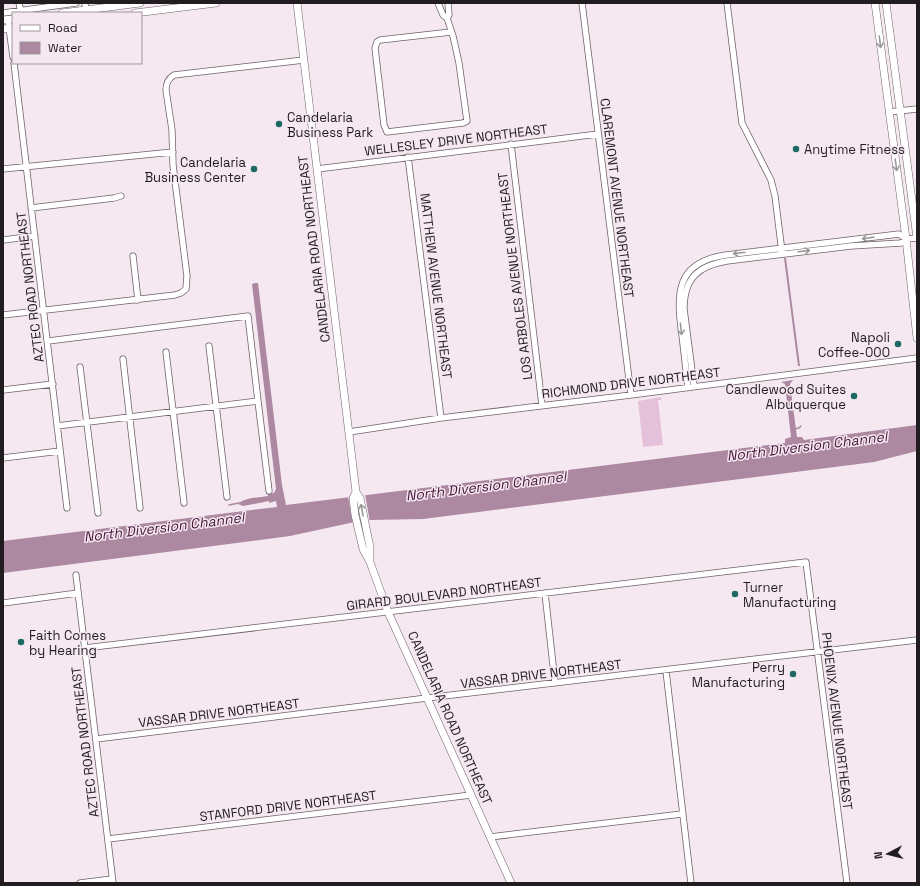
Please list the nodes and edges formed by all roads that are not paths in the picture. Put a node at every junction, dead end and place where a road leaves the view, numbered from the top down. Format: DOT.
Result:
graph roads {
  1 [pos="19,3"];
  2 [pos="76,3"];
  3 [pos="140,3"];
  4 [pos="216,3"];
  5 [pos="297,3"];
  6 [pos="438,3"];
  7 [pos="448,3"];
  8 [pos="582,3"];
  9 [pos="727,3"];
  10 [pos="875,3"];
  11 [pos="886,3"];
  12 [pos="86,9"];
  13 [pos="20,12"];
  14 [pos="68,12"];
  15 [pos="142,12"];
  16 [pos="447,18"];
  17 [pos="8,20"];
  18 [pos="8,28"];
  19 [pos="451,32"];
  20 [pos="12,51"];
  21 [pos="304,60"];
  22 [pos="14,64"];
  23 [pos="917,109"];
  24 [pos="900,111"];
  25 [pos="889,112"];
  26 [pos="598,134"];
  27 [pos="511,144"];
  28 [pos="173,152"];
  29 [pos="408,157"];
  30 [pos="26,166"];
  31 [pos="3,169"];
  32 [pos="317,169"];
  33 [pos="121,196"];
  34 [pos="31,208"];
  35 [pos="35,236"];
  36 [pos="906,238"];
  37 [pos="917,238"];
  38 [pos="3,240"];
  39 [pos="782,251"];
  40 [pos="133,256"];
  41 [pos="138,300"];
  42 [pos="44,310"];
  43 [pos="3,315"];
  44 [pos="917,338"];
  45 [pos="48,341"];
  46 [pos="209,346"];
  47 [pos="166,352"];
  48 [pos="123,358"];
  49 [pos="917,358"];
  50 [pos="80,367"];
  51 [pos="53,384"];
  52 [pos="691,387"];
  53 [pos="3,390"];
  54 [pos="631,395"];
  55 [pos="258,401"];
  56 [pos="542,405"];
  57 [pos="216,406"];
  58 [pos="174,412"];
  59 [pos="130,417"];
  60 [pos="441,418"];
  61 [pos="87,422"];
  62 [pos="57,426"];
  63 [pos="349,432"];
  64 [pos="60,451"];
  65 [pos="3,458"];
  66 [pos="269,491"];
  67 [pos="227,497"];
  68 [pos="184,503"];
  69 [pos="67,508"];
  70 [pos="140,508"];
  71 [pos="98,513"];
  72 [pos="806,562"];
  73 [pos="76,575"];
  74 [pos="78,593"];
  75 [pos="545,593"];
  76 [pos="3,603"];
  77 [pos="388,612"];
  78 [pos="917,640"];
  79 [pos="85,648"];
  80 [pos="817,652"];
  81 [pos="666,671"];
  82 [pos="555,683"];
  83 [pos="428,698"];
  84 [pos="96,740"];
  85 [pos="471,795"];
  86 [pos="682,814"];
  87 [pos="490,837"];
  88 [pos="108,839"];
  89 [pos="112,881"];
  90 [pos="80,883"];
  91 [pos="511,883"];
  92 [pos="691,883"];
  93 [pos="847,883"];
  1 -- 13 [label="street"];
  2 -- 13 [label="street"];
  3 -- 12 [label="main road"];
  4 -- 15 [label="main road"];
  5 -- 21 [label="main road, CANDELARIA ROAD NORTHEAST"];
  6 -- 16 [label="street"];
  7 -- 16 [label="street"];
  8 -- 26 [label="street, CLAREMONT AVENUE NORTHEAST"];
  9 -- 39 [label="street"];
  10 -- 25 [label="main road, one-way"];
  11 -- 24 [label="main road"];
  12 -- 14 [label="main road"];
  16 -- 19 [label="street"];
  17 -- 18 [label="street"];
  18 -- 20 [label="street"];
  19 -- 19 [label="street"];
  21 -- 28 [label="street"];
  21 -- 32 [label="main road, CANDELARIA ROAD NORTHEAST"];
  22 -- 30 [label="street, AZTEC ROAD NORTHEAST"];
  23 -- 24 [label="street"];
  24 -- 25 [label="street"];
  24 -- 37 [label="main road"];
  25 -- 36 [label="main road, one-way"];
  26 -- 27 [label="street, WELLESLEY DRIVE NORTHEAST"];
  26 -- 54 [label="street, CLAREMONT AVENUE NORTHEAST"];
  27 -- 29 [label="street, WELLESLEY DRIVE NORTHEAST"];
  27 -- 56 [label="street, LOS ARBOLES AVENUE NORTHEAST"];
  28 -- 30 [label="street"];
  28 -- 41 [label="street"];
  29 -- 32 [label="street, WELLESLEY DRIVE NORTHEAST"];
  29 -- 60 [label="street, MATTHEW AVENUE NORTHEAST"];
  30 -- 31 [label="street"];
  30 -- 34 [label="street, AZTEC ROAD NORTHEAST"];
  32 -- 63 [label="main road, CANDELARIA ROAD NORTHEAST"];
  33 -- 34 [label="street"];
  34 -- 35 [label="street, AZTEC ROAD NORTHEAST"];
  35 -- 38 [label="street"];
  35 -- 42 [label="street, AZTEC ROAD NORTHEAST"];
  36 -- 37 [label="street"];
  36 -- 39 [label="street"];
  36 -- 44 [label="main road"];
  39 -- 52 [label="street"];
  39 -- 52 [label="street, one-way"];
  40 -- 41 [label="street"];
  41 -- 42 [label="street"];
  42 -- 43 [label="street"];
  42 -- 45 [label="street, AZTEC ROAD NORTHEAST"];
  45 -- 51 [label="street, AZTEC ROAD NORTHEAST"];
  45 -- 55 [label="street"];
  46 -- 57 [label="street"];
  47 -- 58 [label="street"];
  48 -- 59 [label="street"];
  49 -- 52 [label="street, RICHMOND DRIVE NORTHEAST"];
  50 -- 61 [label="street"];
  51 -- 53 [label="street"];
  51 -- 62 [label="street, AZTEC ROAD NORTHEAST"];
  52 -- 54 [label="street, RICHMOND DRIVE NORTHEAST"];
  54 -- 56 [label="street, RICHMOND DRIVE NORTHEAST"];
  55 -- 57 [label="street"];
  55 -- 66 [label="street"];
  56 -- 60 [label="street, RICHMOND DRIVE NORTHEAST"];
  57 -- 58 [label="street"];
  57 -- 67 [label="street"];
  58 -- 59 [label="street"];
  58 -- 68 [label="street"];
  59 -- 61 [label="street"];
  59 -- 70 [label="street"];
  60 -- 63 [label="street, RICHMOND DRIVE NORTHEAST"];
  61 -- 62 [label="street"];
  61 -- 71 [label="street"];
  62 -- 64 [label="street, AZTEC ROAD NORTHEAST"];
  63 -- 77 [label="main road, CANDELARIA ROAD NORTHEAST"];
  64 -- 65 [label="street"];
  64 -- 69 [label="street, AZTEC ROAD NORTHEAST"];
  72 -- 75 [label="street, GIRARD BOULEVARD NORTHEAST"];
  72 -- 80 [label="street, PHOENIX AVENUE NORTHEAST"];
  73 -- 74 [label="street, AZTEC ROAD NORTHEAST"];
  74 -- 76 [label="street"];
  74 -- 79 [label="street, AZTEC ROAD NORTHEAST"];
  75 -- 77 [label="street, GIRARD BOULEVARD NORTHEAST"];
  75 -- 82 [label="street"];
  77 -- 79 [label="street, GIRARD BOULEVARD NORTHEAST"];
  77 -- 83 [label="main road, CANDELARIA ROAD NORTHEAST"];
  78 -- 80 [label="street, VASSAR DRIVE NORTHEAST"];
  79 -- 84 [label="street, AZTEC ROAD NORTHEAST"];
  80 -- 81 [label="street, VASSAR DRIVE NORTHEAST"];
  80 -- 93 [label="street, PHOENIX AVENUE NORTHEAST"];
  81 -- 82 [label="street, VASSAR DRIVE NORTHEAST"];
  81 -- 86 [label="street"];
  82 -- 83 [label="street, VASSAR DRIVE NORTHEAST"];
  83 -- 84 [label="street, VASSAR DRIVE NORTHEAST"];
  83 -- 85 [label="main road, CANDELARIA ROAD NORTHEAST"];
  84 -- 88 [label="street, AZTEC ROAD NORTHEAST"];
  85 -- 87 [label="main road, CANDELARIA ROAD NORTHEAST"];
  85 -- 88 [label="street, STANFORD DRIVE NORTHEAST"];
  86 -- 87 [label="street"];
  86 -- 92 [label="street"];
  87 -- 91 [label="main road, CANDELARIA ROAD NORTHEAST"];
  88 -- 89 [label="street, AZTEC ROAD NORTHEAST"];
  89 -- 90 [label="street"];
}
